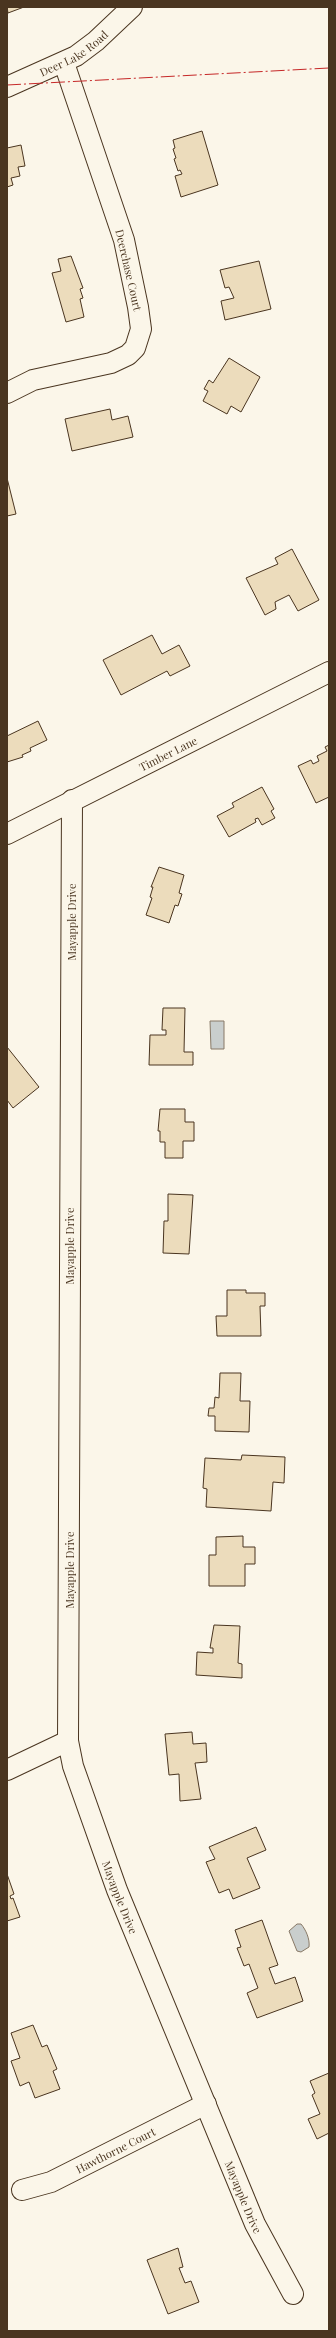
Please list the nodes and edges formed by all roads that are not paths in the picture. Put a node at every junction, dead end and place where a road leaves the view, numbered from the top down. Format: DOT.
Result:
graph roads {
  1 [pos="132,7"];
  2 [pos="64,63"];
  3 [pos="7,87"];
  4 [pos="7,393"];
  5 [pos="329,672"];
  6 [pos="72,800"];
  7 [pos="7,834"];
  8 [pos="68,1741"];
  9 [pos="7,1770"];
  10 [pos="206,2104"];
  11 [pos="22,2190"];
  12 [pos="293,2294"];
  1 -- 2 [label="street, Deer Lake Road"];
  2 -- 3 [label="street, Deer Lake Road"];
  2 -- 4 [label="street, Deerchase Court"];
  5 -- 6 [label="street, Timber Lane"];
  6 -- 7 [label="street, Timber Lane"];
  6 -- 8 [label="street, Mayapple Drive"];
  8 -- 9 [label="street"];
  8 -- 10 [label="street, Mayapple Drive"];
  10 -- 11 [label="street, Hawthorne Court"];
  10 -- 12 [label="street, Mayapple Drive"];
}
